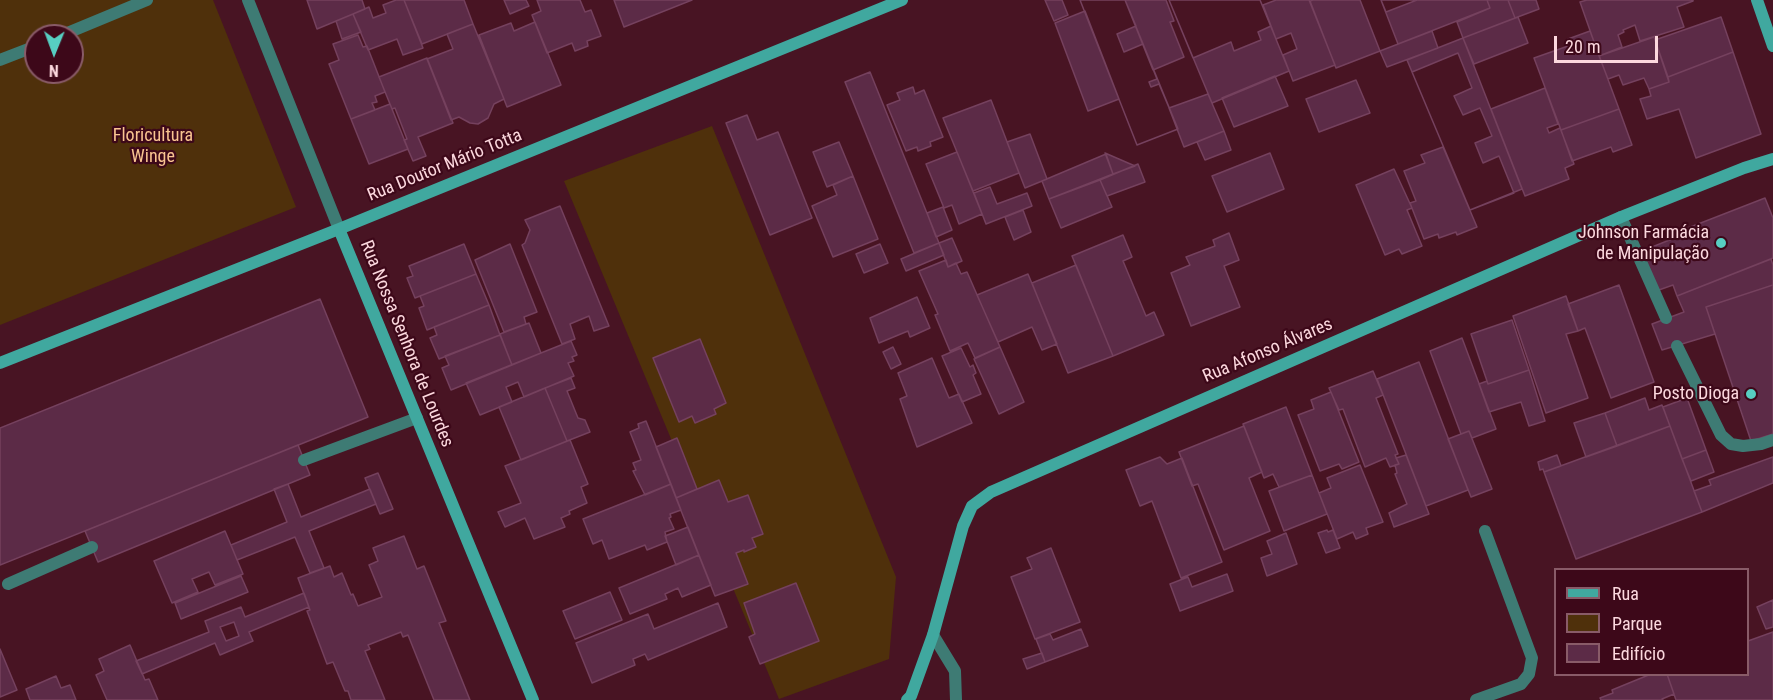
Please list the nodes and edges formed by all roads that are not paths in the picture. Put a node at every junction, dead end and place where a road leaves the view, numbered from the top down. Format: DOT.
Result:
graph roads {
  1 [pos="147,0"];
  2 [pos="248,0"];
  3 [pos="902,0"];
  4 [pos="1757,0"];
  5 [pos="84,26"];
  6 [pos="1773,46"];
  7 [pos="24,51"];
  8 [pos="0,60"];
  9 [pos="1773,159"];
  10 [pos="1621,218"];
  11 [pos="339,229"];
  12 [pos="1666,318"];
  13 [pos="1677,346"];
  14 [pos="0,363"];
  15 [pos="417,418"];
  16 [pos="1773,440"];
  17 [pos="304,460"];
  18 [pos="1485,531"];
  19 [pos="92,546"];
  20 [pos="8,584"];
  21 [pos="933,635"];
  22 [pos="533,700"];
  23 [pos="907,700"];
  24 [pos="956,700"];
  25 [pos="1476,700"];
  1 -- 5 [label="street"];
  2 -- 11 [label="street, Rua Nossa Senhora de Lourdes"];
  3 -- 11 [label="street, Rua Doutor Mário Totta"];
  4 -- 6 [label="street"];
  7 -- 8 [label="street"];
  9 -- 10 [label="street, Rua Afonso Álvares"];
  10 -- 12 [label="street"];
  10 -- 21 [label="street, Rua Afonso Álvares"];
  11 -- 14 [label="street, Rua Doutor Mário Totta"];
  11 -- 15 [label="street, Rua Nossa Senhora de Lourdes"];
  13 -- 16 [label="street"];
  15 -- 17 [label="street"];
  15 -- 22 [label="street, Rua Nossa Senhora de Lourdes"];
  18 -- 25 [label="street"];
  19 -- 20 [label="street"];
  21 -- 23 [label="street, Rua Afonso Álvares"];
  21 -- 24 [label="street"];
}
